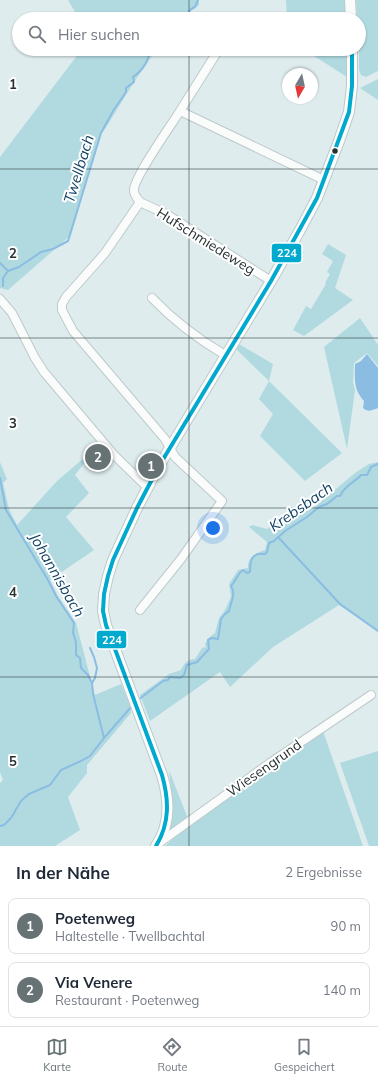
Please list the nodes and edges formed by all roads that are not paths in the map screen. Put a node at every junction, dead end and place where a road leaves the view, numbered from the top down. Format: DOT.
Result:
graph roads {
  1 [pos="350,0"];
  2 [pos="351,12"];
  3 [pos="215,56"];
  4 [pos="352,56"];
  5 [pos="180,111"];
  6 [pos="324,180"];
  7 [pos="140,202"];
  8 [pos="271,281"];
  9 [pos="152,298"];
  10 [pos="0,299"];
  11 [pos="225,356"];
  12 [pos="170,448"];
  13 [pos="147,487"];
  14 [pos="140,610"];
  15 [pos="371,695"];
  16 [pos="157,844"];
  1 -- 2 [label="street"];
  3 -- 5 [label="street"];
  4 -- 6 [label="street"];
  5 -- 6 [label="street"];
  5 -- 7 [label="street"];
  6 -- 8 [label="street"];
  7 -- 8 [label="street, Hufschmiedeweg"];
  7 -- 12 [label="street"];
  8 -- 11 [label="street"];
  9 -- 11 [label="street"];
  10 -- 13 [label="street"];
  11 -- 12 [label="street"];
  12 -- 13 [label="street"];
  12 -- 14 [label="street"];
  13 -- 16 [label="street"];
  15 -- 16 [label="street, Wiesengrund"];
}
